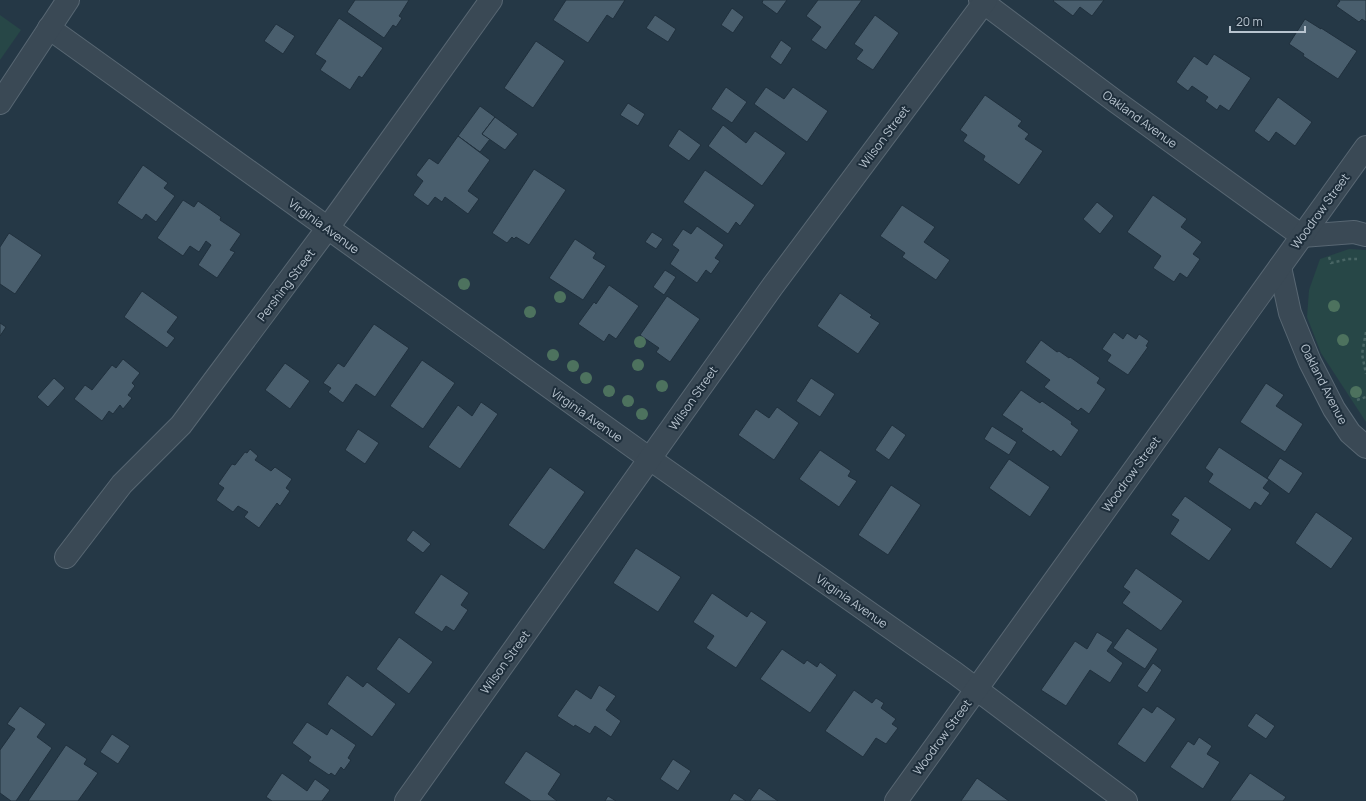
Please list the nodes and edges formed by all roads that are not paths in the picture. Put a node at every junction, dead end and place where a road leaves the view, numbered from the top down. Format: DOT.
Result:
graph roads {
  1 [pos="68,0"];
  2 [pos="491,0"];
  3 [pos="983,1"];
  4 [pos="49,28"];
  5 [pos="0,103"];
  6 [pos="1366,147"];
  7 [pos="327,229"];
  8 [pos="1366,235"];
  9 [pos="1302,236"];
  10 [pos="1280,267"];
  11 [pos="1366,447"];
  12 [pos="650,459"];
  13 [pos="66,557"];
  14 [pos="977,689"];
  15 [pos="406,801"];
  16 [pos="896,801"];
  17 [pos="1126,801"];
  1 -- 4 [label="street"];
  2 -- 7 [label="street, Pershing Street"];
  3 -- 9 [label="street, Oakland Avenue"];
  3 -- 12 [label="street, Wilson Street"];
  4 -- 5 [label="street"];
  4 -- 7 [label="street, Virginia Avenue"];
  6 -- 9 [label="street, Woodrow Street"];
  7 -- 12 [label="street, Virginia Avenue"];
  7 -- 13 [label="street, Pershing Street"];
  8 -- 9 [label="street"];
  9 -- 10 [label="street, Woodrow Street"];
  10 -- 11 [label="street, Oakland Avenue"];
  10 -- 14 [label="street, Woodrow Street"];
  12 -- 14 [label="street, Virginia Avenue"];
  12 -- 15 [label="street, Wilson Street"];
  14 -- 16 [label="street, Woodrow Street"];
  14 -- 17 [label="street, Virginia Avenue"];
}
